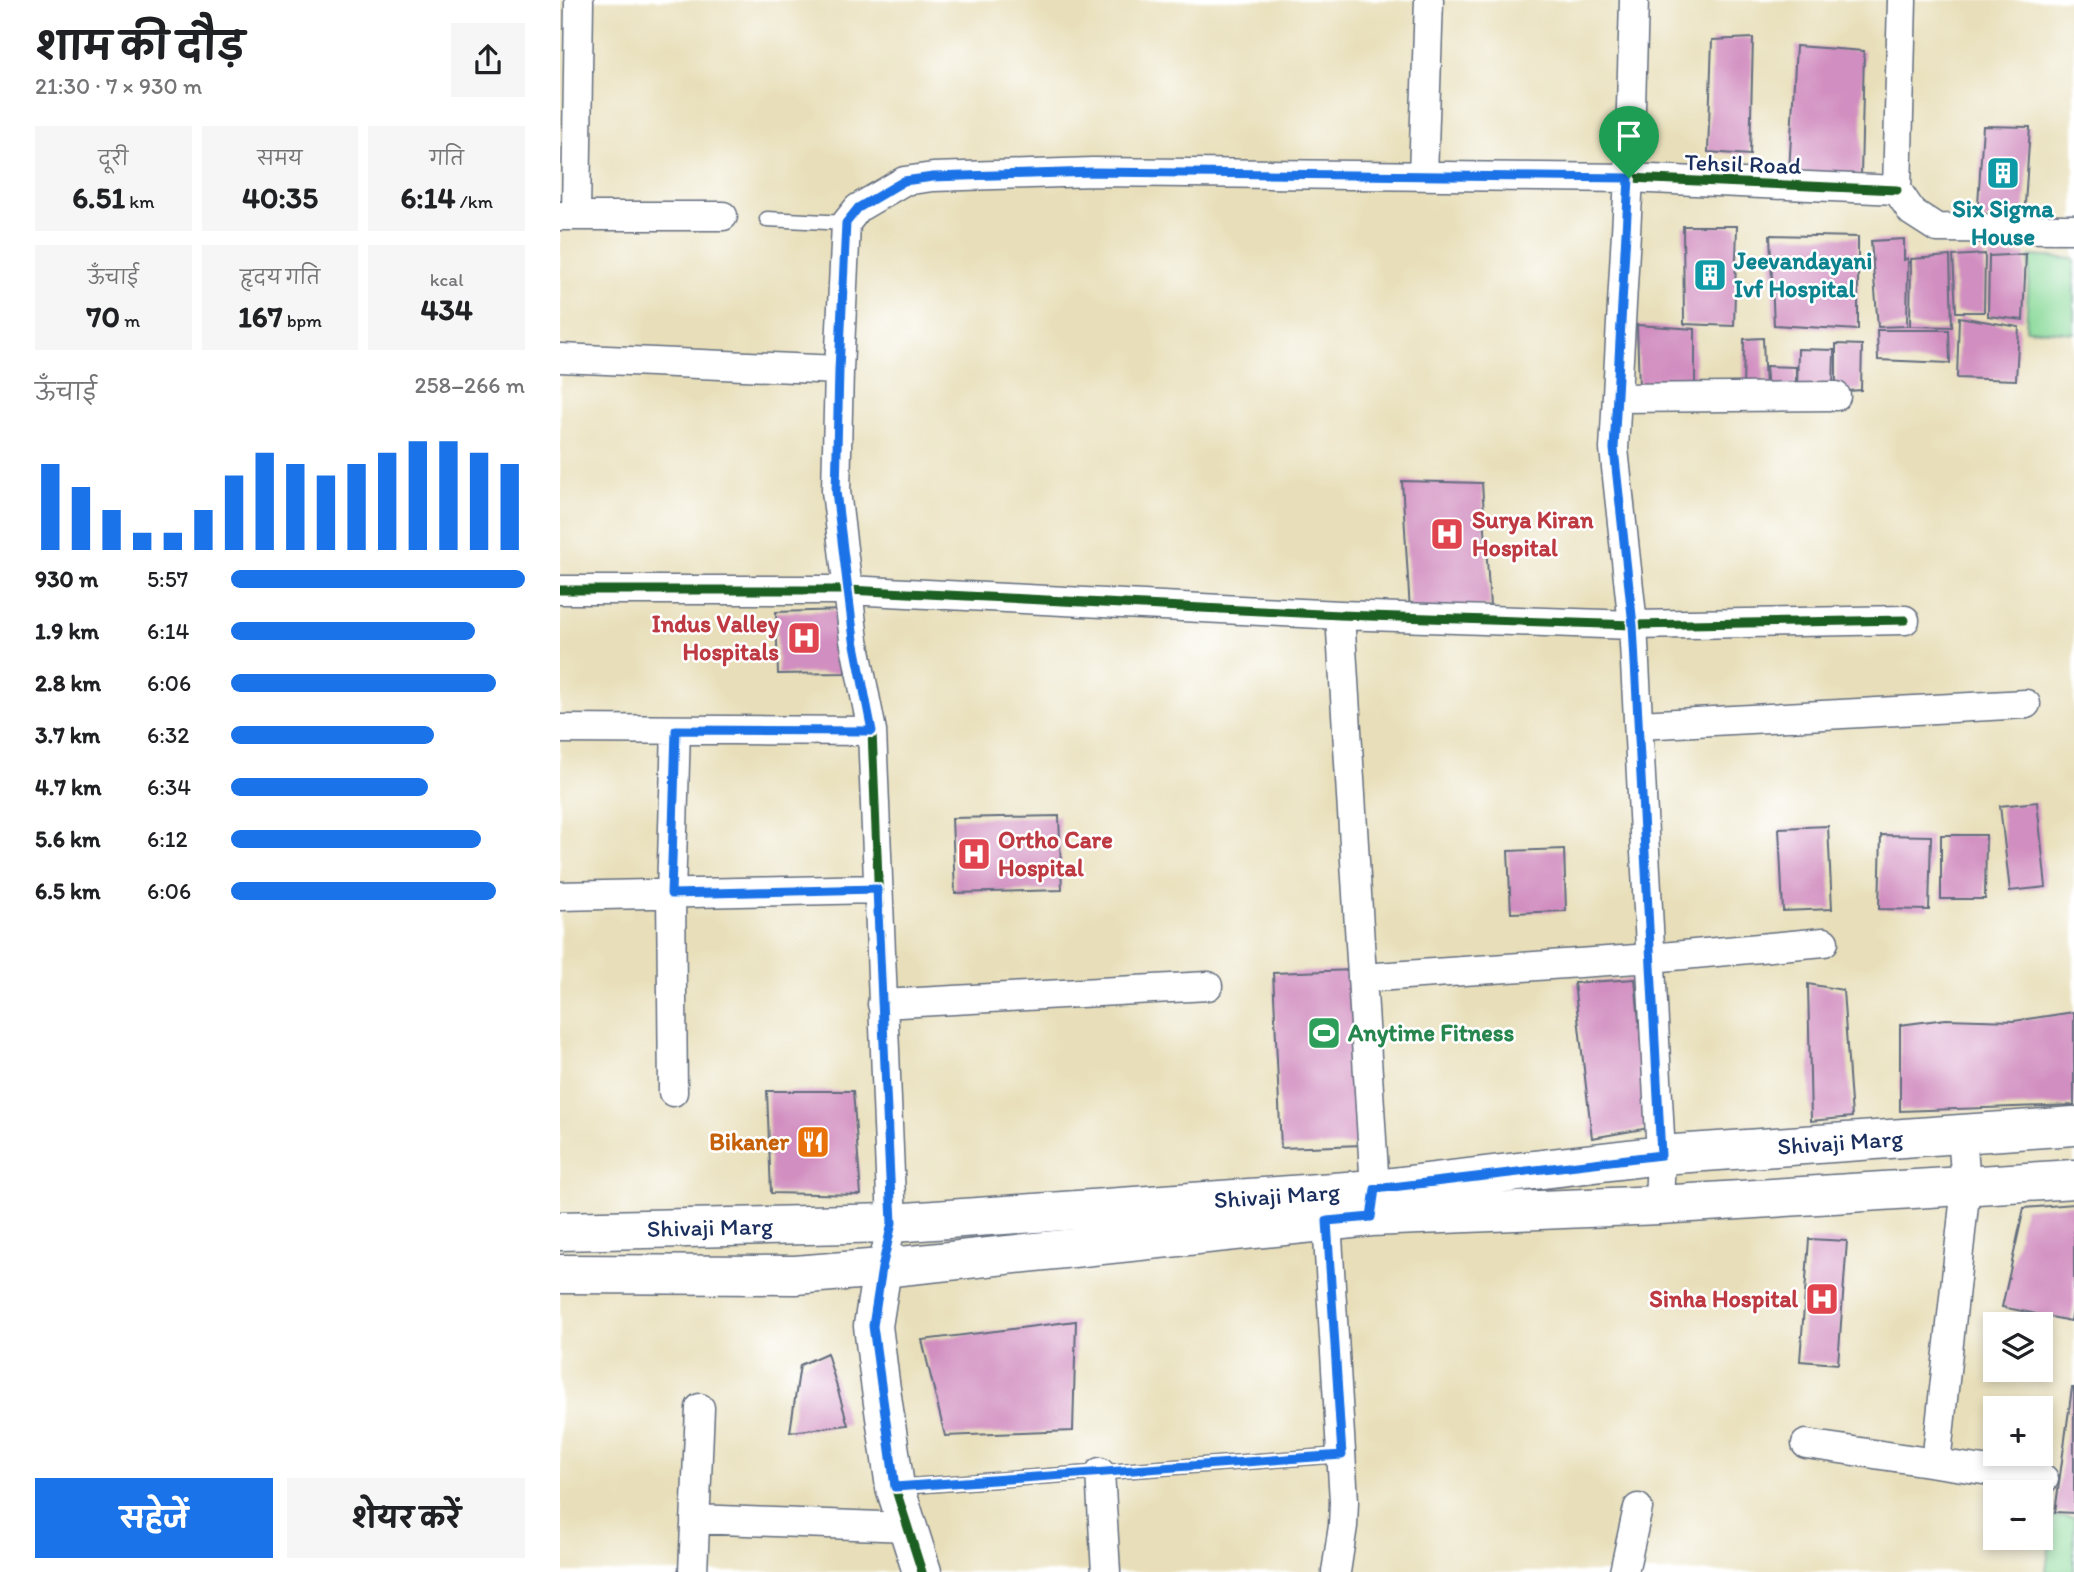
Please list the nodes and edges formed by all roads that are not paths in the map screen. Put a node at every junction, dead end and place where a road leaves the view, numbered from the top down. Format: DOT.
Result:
graph roads {
  1 [pos="579,0"];
  2 [pos="1429,0"];
  3 [pos="1634,0"];
  4 [pos="1902,0"];
  5 [pos="1423,176"];
  6 [pos="1629,178"];
  7 [pos="1897,190"];
  8 [pos="568,216"];
  9 [pos="723,216"];
  10 [pos="767,219"];
  11 [pos="846,223"];
  12 [pos="2074,229"];
  13 [pos="560,358"];
  14 [pos="839,370"];
  15 [pos="1836,396"];
  16 [pos="1617,398"];
  17 [pos="560,590"];
  18 [pos="848,590"];
  19 [pos="1340,615"];
  20 [pos="1905,620"];
  21 [pos="1633,625"];
  22 [pos="2026,704"];
  23 [pos="1639,725"];
  24 [pos="560,729"];
  25 [pos="676,730"];
  26 [pos="872,731"];
  27 [pos="877,889"];
  28 [pos="671,894"];
  29 [pos="560,896"];
  30 [pos="1824,942"];
  31 [pos="1651,958"];
  32 [pos="1363,978"];
  33 [pos="1208,986"];
  34 [pos="882,1004"];
  35 [pos="673,1092"];
  36 [pos="2074,1126"];
  37 [pos="1962,1134"];
  38 [pos="1661,1155"];
  39 [pos="2074,1179"];
  40 [pos="1966,1186"];
  41 [pos="1373,1203"];
  42 [pos="1659,1205"];
  43 [pos="1327,1221"];
  44 [pos="892,1223"];
  45 [pos="560,1231"];
  46 [pos="882,1268"];
  47 [pos="560,1274"];
  48 [pos="700,1408"];
  49 [pos="1805,1444"];
  50 [pos="1342,1455"];
  51 [pos="1936,1463"];
  52 [pos="1100,1472"];
  53 [pos="2044,1479"];
  54 [pos="895,1487"];
  55 [pos="1638,1508"];
  56 [pos="695,1519"];
  57 [pos="908,1527"];
  58 [pos="693,1572"];
  59 [pos="922,1572"];
  60 [pos="1106,1572"];
  61 [pos="1336,1572"];
  62 [pos="1624,1572"];
  1 -- 8 [label="street"];
  2 -- 5 [label="street"];
  3 -- 6 [label="street"];
  4 -- 7 [label="street"];
  5 -- 6 [label="street, Tehsil Road"];
  5 -- 11 [label="street, Tehsil Road"];
  6 -- 7 [label="street, Tehsil Road"];
  6 -- 16 [label="street"];
  7 -- 12 [label="street"];
  8 -- 9 [label="street"];
  10 -- 11 [label="lane"];
  11 -- 14 [label="street"];
  13 -- 14 [label="street"];
  14 -- 18 [label="street"];
  15 -- 16 [label="street"];
  16 -- 21 [label="street"];
  17 -- 18 [label="street"];
  18 -- 19 [label="street"];
  18 -- 26 [label="street"];
  19 -- 21 [label="street"];
  19 -- 32 [label="street"];
  20 -- 21 [label="street"];
  21 -- 23 [label="street"];
  22 -- 23 [label="street"];
  23 -- 31 [label="street"];
  24 -- 25 [label="street"];
  25 -- 26 [label="street"];
  25 -- 28 [label="street"];
  26 -- 27 [label="street"];
  27 -- 28 [label="street"];
  27 -- 34 [label="street"];
  28 -- 29 [label="street"];
  28 -- 35 [label="street"];
  30 -- 31 [label="street"];
  31 -- 32 [label="street"];
  31 -- 38 [label="street"];
  32 -- 41 [label="street"];
  33 -- 34 [label="street"];
  34 -- 44 [label="street"];
  36 -- 37 [label="main road, Shivaji Marg"];
  37 -- 38 [label="main road, Shivaji Marg"];
  37 -- 40 [label="street"];
  38 -- 41 [label="main road, Shivaji Marg"];
  38 -- 42 [label="street"];
  39 -- 40 [label="main road, Shivaji Marg"];
  40 -- 42 [label="main road, Shivaji Marg"];
  40 -- 51 [label="street"];
  41 -- 42 [label="main road, Shivaji Marg"];
  41 -- 43 [label="main road, Shivaji Marg"];
  41 -- 44 [label="main road, Shivaji Marg"];
  43 -- 46 [label="main road, Shivaji Marg"];
  43 -- 50 [label="street"];
  44 -- 45 [label="main road, Shivaji Marg"];
  44 -- 46 [label="street"];
  46 -- 47 [label="main road, Shivaji Marg"];
  46 -- 54 [label="main road"];
  48 -- 56 [label="street"];
  49 -- 51 [label="street"];
  50 -- 52 [label="lane"];
  50 -- 61 [label="street"];
  51 -- 53 [label="street"];
  52 -- 54 [label="lane"];
  52 -- 60 [label="street"];
  54 -- 57 [label="main road"];
  55 -- 62 [label="street"];
  56 -- 57 [label="street"];
  56 -- 58 [label="street"];
  57 -- 59 [label="main road"];
}
